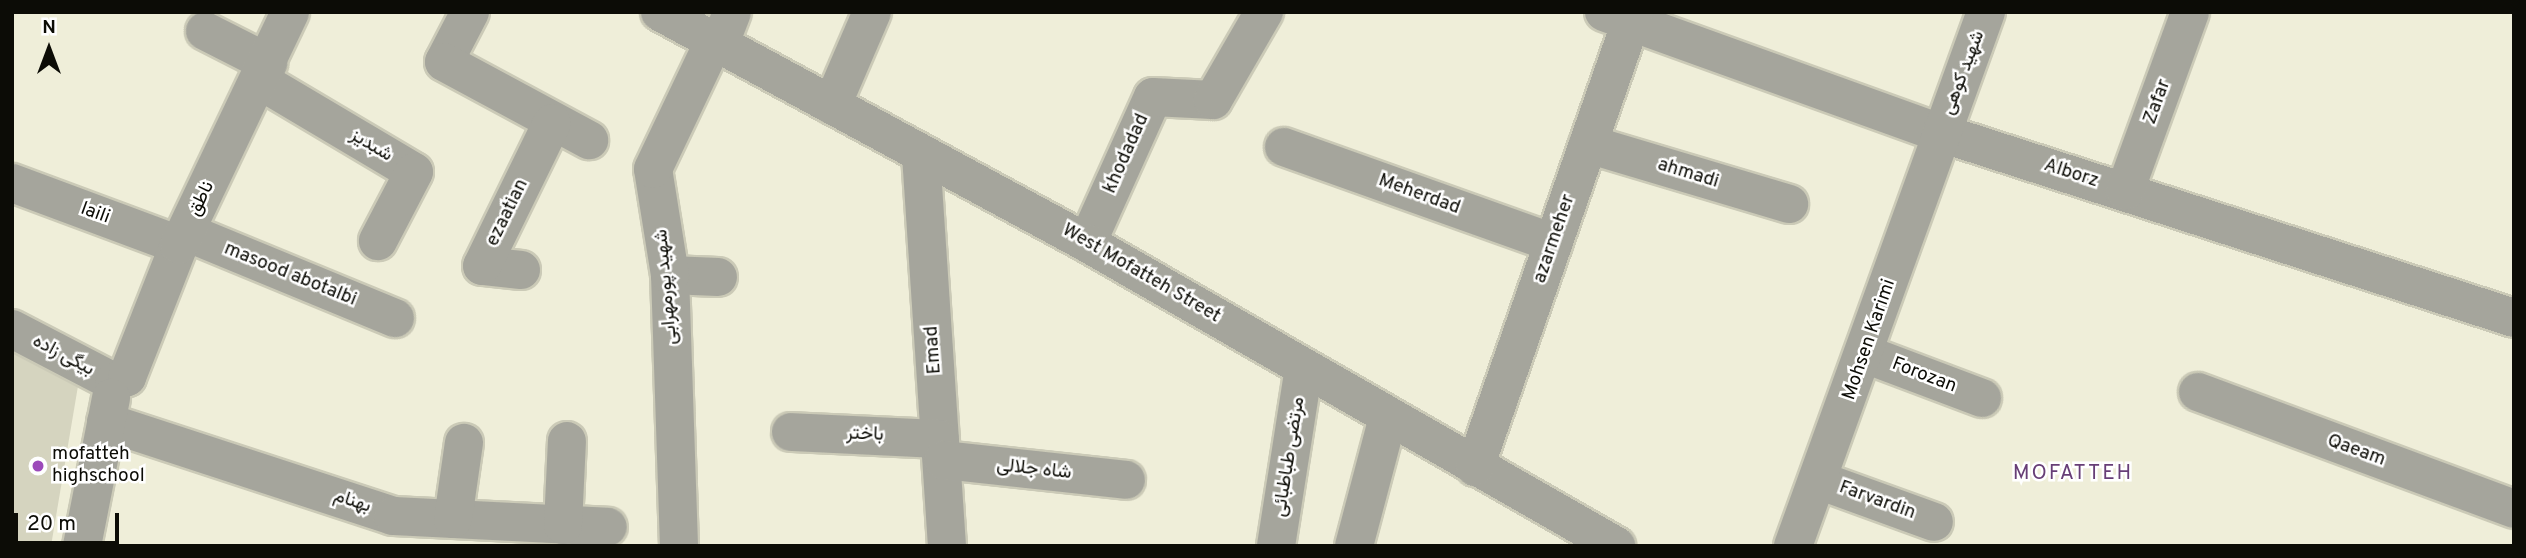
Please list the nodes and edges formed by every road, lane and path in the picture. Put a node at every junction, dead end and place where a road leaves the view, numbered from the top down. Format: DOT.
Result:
graph roads {
  1 [pos="290,12"];
  2 [pos="470,12"];
  3 [pos="660,12"];
  4 [pos="872,12"];
  5 [pos="1264,12"];
  6 [pos="1986,12"];
  7 [pos="2190,12"];
  8 [pos="1623,16"];
  9 [pos="205,31"];
  10 [pos="721,34"];
  11 [pos="264,72"];
  12 [pos="832,105"];
  13 [pos="552,123"];
  14 [pos="1941,133"];
  15 [pos="589,140"];
  16 [pos="1588,144"];
  17 [pos="1284,147"];
  18 [pos="922,155"];
  19 [pos="12,183"];
  20 [pos="2126,191"];
  21 [pos="1789,204"];
  22 [pos="182,239"];
  23 [pos="378,241"];
  24 [pos="1087,243"];
  25 [pos="1553,243"];
  26 [pos="521,270"];
  27 [pos="670,275"];
  28 [pos="718,277"];
  29 [pos="395,318"];
  30 [pos="2514,318"];
  31 [pos="12,329"];
  32 [pos="1866,354"];
  33 [pos="1304,368"];
  34 [pos="114,382"];
  35 [pos="2198,392"];
  36 [pos="1982,398"];
  37 [pos="1388,418"];
  38 [pos="106,422"];
  39 [pos="791,432"];
  40 [pos="567,441"];
  41 [pos="464,443"];
  42 [pos="941,449"];
  43 [pos="1475,467"];
  44 [pos="1126,480"];
  45 [pos="1821,481"];
  46 [pos="2514,509"];
  47 [pos="453,519"];
  48 [pos="1934,522"];
  49 [pos="564,525"];
  50 [pos="608,527"];
  51 [pos="390,531"];
  52 [pos="1605,543"];
  53 [pos="82,546"];
  54 [pos="679,546"];
  55 [pos="947,546"];
  56 [pos="1276,546"];
  57 [pos="1354,546"];
  58 [pos="1793,546"];
  1 -- 11 [label="street, ناطق"];
  2 -- 13 [label="street"];
  3 -- 10 [label="street, West Mofatteh Street"];
  4 -- 12 [label="street"];
  5 -- 24 [label="street, khodadad"];
  6 -- 14 [label="street, شهید کوهی"];
  7 -- 20 [label="street, Zafar"];
  8 -- 14 [label="street, Alborz"];
  8 -- 16 [label="street, azarmeher"];
  9 -- 11 [label="street"];
  10 -- 12 [label="street, West Mofatteh Street"];
  10 -- 27 [label="street, شهید پورمهرابی"];
  11 -- 22 [label="street, ناطق"];
  11 -- 23 [label="street, شبدیز"];
  12 -- 18 [label="street, West Mofatteh Street"];
  13 -- 15 [label="street"];
  13 -- 26 [label="street, ezaatian"];
  14 -- 20 [label="street, Alborz"];
  14 -- 32 [label="street, Mohsen Karimi"];
  16 -- 21 [label="street, ahmadi"];
  16 -- 25 [label="street, azarmeher"];
  17 -- 25 [label="street, Meherdad"];
  18 -- 24 [label="street, West Mofatteh Street"];
  18 -- 42 [label="street, Emad"];
  19 -- 22 [label="street, laili"];
  20 -- 30 [label="street, Alborz"];
  22 -- 29 [label="street, masood abotalbi"];
  22 -- 34 [label="street, ناطق"];
  24 -- 33 [label="street, West Mofatteh Street"];
  25 -- 43 [label="street, azarmeher"];
  27 -- 28 [label="street"];
  27 -- 54 [label="street, شهید پورمهرابی"];
  31 -- 34 [label="street, بیگی زاده"];
  32 -- 36 [label="street, Forozan"];
  32 -- 45 [label="street, Mohsen Karimi"];
  33 -- 37 [label="street, West Mofatteh Street"];
  33 -- 56 [label="street, مرتضی طباطبائی"];
  34 -- 38 [label="street"];
  35 -- 46 [label="street, Qaeam"];
  37 -- 43 [label="street, West Mofatteh Street"];
  37 -- 57 [label="street"];
  38 -- 51 [label="street, بهنام"];
  38 -- 53 [label="street"];
  39 -- 42 [label="street, باختر"];
  40 -- 49 [label="street"];
  41 -- 47 [label="street"];
  42 -- 44 [label="street, شاه جلالی"];
  42 -- 55 [label="street, Emad"];
  43 -- 52 [label="street, West Mofatteh Street"];
  45 -- 48 [label="street, Farvardin"];
  45 -- 58 [label="street, Mohsen Karimi"];
  47 -- 49 [label="street, بهنام"];
  47 -- 51 [label="street, بهنام"];
  49 -- 50 [label="street, بهنام"];
}
